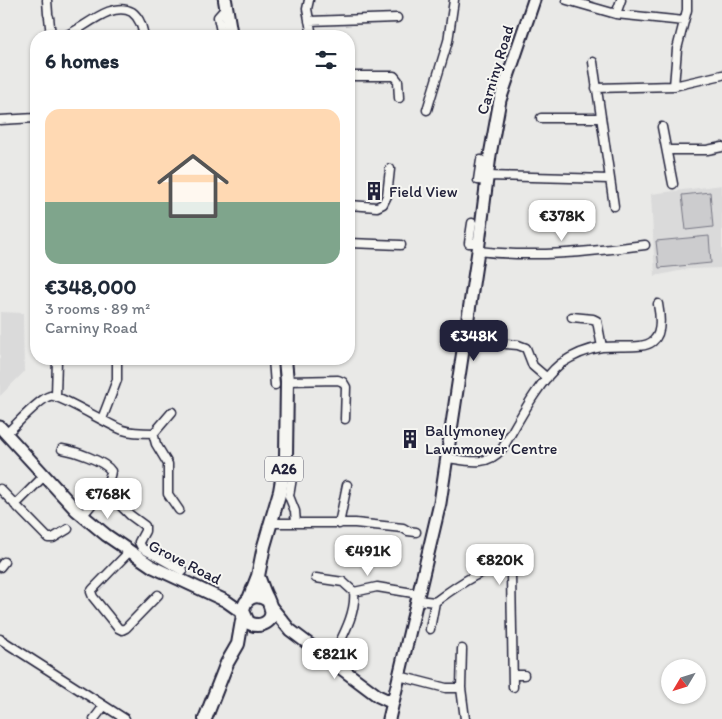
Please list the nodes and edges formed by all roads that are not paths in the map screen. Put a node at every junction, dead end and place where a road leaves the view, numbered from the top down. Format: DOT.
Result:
graph roads {
  1 [pos="48,0"];
  2 [pos="309,0"];
  3 [pos="454,0"];
  4 [pos="534,0"];
  5 [pos="567,0"];
  6 [pos="620,0"];
  7 [pos="687,0"];
  8 [pos="225,4"];
  9 [pos="616,14"];
  10 [pos="398,18"];
  11 [pos="684,20"];
  12 [pos="309,21"];
  13 [pos="50,30"];
  14 [pos="75,30"];
  15 [pos="143,30"];
  16 [pos="221,30"];
  17 [pos="230,30"];
  18 [pos="311,30"];
  19 [pos="593,62"];
  20 [pos="722,75"];
  21 [pos="355,76"];
  22 [pos="674,86"];
  23 [pos="596,88"];
  24 [pos="399,98"];
  25 [pos="427,110"];
  26 [pos="30,118"];
  27 [pos="541,118"];
  28 [pos="601,118"];
  29 [pos="0,120"];
  30 [pos="662,127"];
  31 [pos="722,147"];
  32 [pos="667,150"];
  33 [pos="481,160"];
  34 [pos="390,168"];
  35 [pos="487,179"];
  36 [pos="610,179"];
  37 [pos="673,184"];
  38 [pos="355,205"];
  39 [pos="614,206"];
  40 [pos="472,223"];
  41 [pos="355,243"];
  42 [pos="401,245"];
  43 [pos="645,245"];
  44 [pos="478,247"];
  45 [pos="658,304"];
  46 [pos="572,316"];
  47 [pos="506,344"];
  48 [pos="602,347"];
  49 [pos="57,365"];
  50 [pos="117,365"];
  51 [pos="273,365"];
  52 [pos="286,365"];
  53 [pos="547,378"];
  54 [pos="288,381"];
  55 [pos="275,385"];
  56 [pos="56,396"];
  57 [pos="172,412"];
  58 [pos="102,419"];
  59 [pos="345,419"];
  60 [pos="3,430"];
  61 [pos="153,433"];
  62 [pos="62,449"];
  63 [pos="448,458"];
  64 [pos="44,476"];
  65 [pos="292,478"];
  66 [pos="347,485"];
  67 [pos="0,489"];
  68 [pos="101,491"];
  69 [pos="15,505"];
  70 [pos="179,510"];
  71 [pos="82,516"];
  72 [pos="272,523"];
  73 [pos="296,523"];
  74 [pos="339,524"];
  75 [pos="68,529"];
  76 [pos="416,532"];
  77 [pos="129,552"];
  78 [pos="183,571"];
  79 [pos="258,576"];
  80 [pos="316,578"];
  81 [pos="354,592"];
  82 [pos="158,595"];
  83 [pos="418,597"];
  84 [pos="435,602"];
  85 [pos="269,604"];
  86 [pos="245,607"];
  87 [pos="263,624"];
  88 [pos="430,629"];
  89 [pos="290,630"];
  90 [pos="0,639"];
  91 [pos="238,644"];
  92 [pos="338,646"];
  93 [pos="462,649"];
  94 [pos="513,675"];
  95 [pos="524,675"];
  96 [pos="399,676"];
  97 [pos="513,687"];
  98 [pos="461,688"];
  99 [pos="393,703"];
  100 [pos="104,706"];
  101 [pos="94,719"];
  102 [pos="125,719"];
  103 [pos="205,719"];
  104 [pos="389,719"];
  105 [pos="465,719"];
  1 -- 13 [label="street"];
  2 -- 12 [label="street"];
  3 -- 25 [label="street"];
  4 -- 35 [label="street, Carniny Road"];
  5 -- 9 [label="street"];
  6 -- 9 [label="street"];
  7 -- 11 [label="street"];
  8 -- 16 [label="street"];
  8 -- 17 [label="main road"];
  9 -- 11 [label="street"];
  10 -- 12 [label="street"];
  11 -- 22 [label="street"];
  12 -- 18 [label="street"];
  14 -- 15 [label="street"];
  19 -- 23 [label="street"];
  20 -- 22 [label="street"];
  21 -- 24 [label="street"];
  22 -- 23 [label="street"];
  23 -- 28 [label="street"];
  26 -- 29 [label="street"];
  27 -- 28 [label="street"];
  28 -- 36 [label="street"];
  30 -- 32 [label="street"];
  31 -- 32 [label="street"];
  32 -- 37 [label="street"];
  33 -- 35 [label="street, Carniny Road"];
  34 -- 38 [label="street"];
  35 -- 36 [label="street"];
  35 -- 44 [label="street, Carniny Road"];
  36 -- 39 [label="street"];
  40 -- 44 [label="street"];
  41 -- 42 [label="street"];
  43 -- 44 [label="street"];
  44 -- 63 [label="street, Carniny Road"];
  45 -- 48 [label="street"];
  46 -- 48 [label="street"];
  47 -- 53 [label="street"];
  48 -- 53 [label="street"];
  49 -- 56 [label="street"];
  50 -- 58 [label="street"];
  51 -- 55 [label="street"];
  52 -- 54 [label="main road, A26"];
  53 -- 63 [label="street"];
  54 -- 59 [label="street"];
  54 -- 72 [label="main road, A26"];
  56 -- 58 [label="street"];
  56 -- 60 [label="street"];
  57 -- 61 [label="street"];
  58 -- 61 [label="street"];
  60 -- 64 [label="street, Grove Road"];
  61 -- 70 [label="street"];
  62 -- 68 [label="street"];
  63 -- 83 [label="street, Carniny Road"];
  64 -- 69 [label="street"];
  64 -- 71 [label="street, Grove Road"];
  65 -- 73 [label="street"];
  66 -- 74 [label="street"];
  67 -- 69 [label="street"];
  68 -- 71 [label="street"];
  68 -- 78 [label="street"];
  69 -- 75 [label="street"];
  71 -- 77 [label="street, Grove Road"];
  72 -- 73 [label="street"];
  72 -- 79 [label="main road, A26"];
  73 -- 74 [label="street"];
  74 -- 76 [label="street"];
  77 -- 82 [label="street"];
  77 -- 86 [label="street, Grove Road"];
  79 -- 85 [label="main road"];
  79 -- 86 [label="main road, A26"];
  80 -- 81 [label="street"];
  81 -- 83 [label="street"];
  81 -- 92 [label="street"];
  83 -- 84 [label="street"];
  83 -- 96 [label="street, Carniny Road"];
  84 -- 88 [label="street"];
  84 -- 94 [label="street"];
  85 -- 86 [label="main road"];
  85 -- 87 [label="main road, A26"];
  85 -- 89 [label="street"];
  86 -- 87 [label="main road"];
  86 -- 91 [label="main road, A26"];
  87 -- 89 [label="street"];
  87 -- 91 [label="main road, A26"];
  89 -- 99 [label="street"];
  90 -- 100 [label="street"];
  91 -- 103 [label="main road, A26"];
  93 -- 98 [label="street"];
  94 -- 95 [label="street"];
  94 -- 97 [label="street"];
  96 -- 98 [label="street"];
  96 -- 99 [label="street, Carniny Road"];
  98 -- 105 [label="street"];
  99 -- 104 [label="street, Carniny Road"];
  100 -- 101 [label="street"];
  100 -- 102 [label="street"];
}
